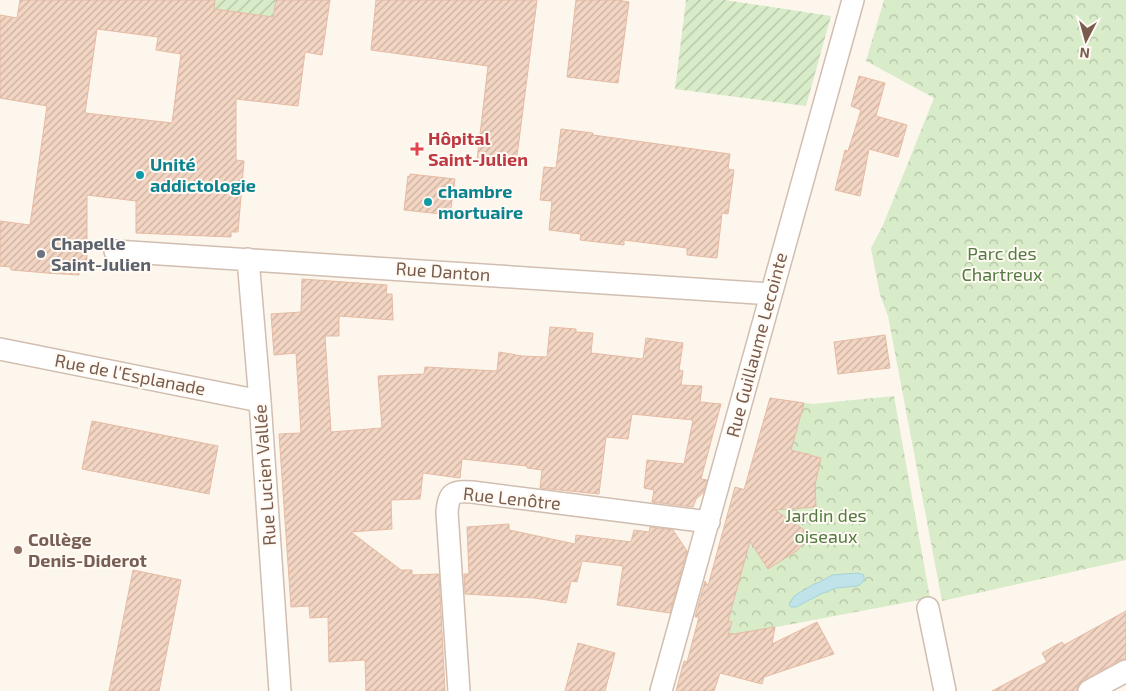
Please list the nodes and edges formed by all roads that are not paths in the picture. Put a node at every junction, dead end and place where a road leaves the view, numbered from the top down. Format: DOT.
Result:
graph roads {
  1 [pos="853,0"];
  2 [pos="115,250"];
  3 [pos="248,259"];
  4 [pos="771,294"];
  5 [pos="0,349"];
  6 [pos="260,401"];
  7 [pos="709,522"];
  8 [pos="928,608"];
  9 [pos="1126,671"];
  10 [pos="280,691"];
  11 [pos="459,691"];
  12 [pos="661,691"];
  13 [pos="945,691"];
  14 [pos="1089,691"];
  1 -- 4 [label="street, Rue Guillaume Lecointe"];
  2 -- 3 [label="street, Rue Danton"];
  3 -- 4 [label="street, Rue Danton"];
  3 -- 6 [label="street, Rue Lucien Vallée"];
  4 -- 7 [label="street, Rue Guillaume Lecointe"];
  5 -- 6 [label="street, Rue de l'Esplanade"];
  6 -- 10 [label="street, Rue Lucien Vallée"];
  7 -- 11 [label="street, Rue Lenôtre"];
  7 -- 12 [label="street, Rue Guillaume Lecointe"];
  8 -- 13 [label="street"];
  9 -- 14 [label="street"];
}
